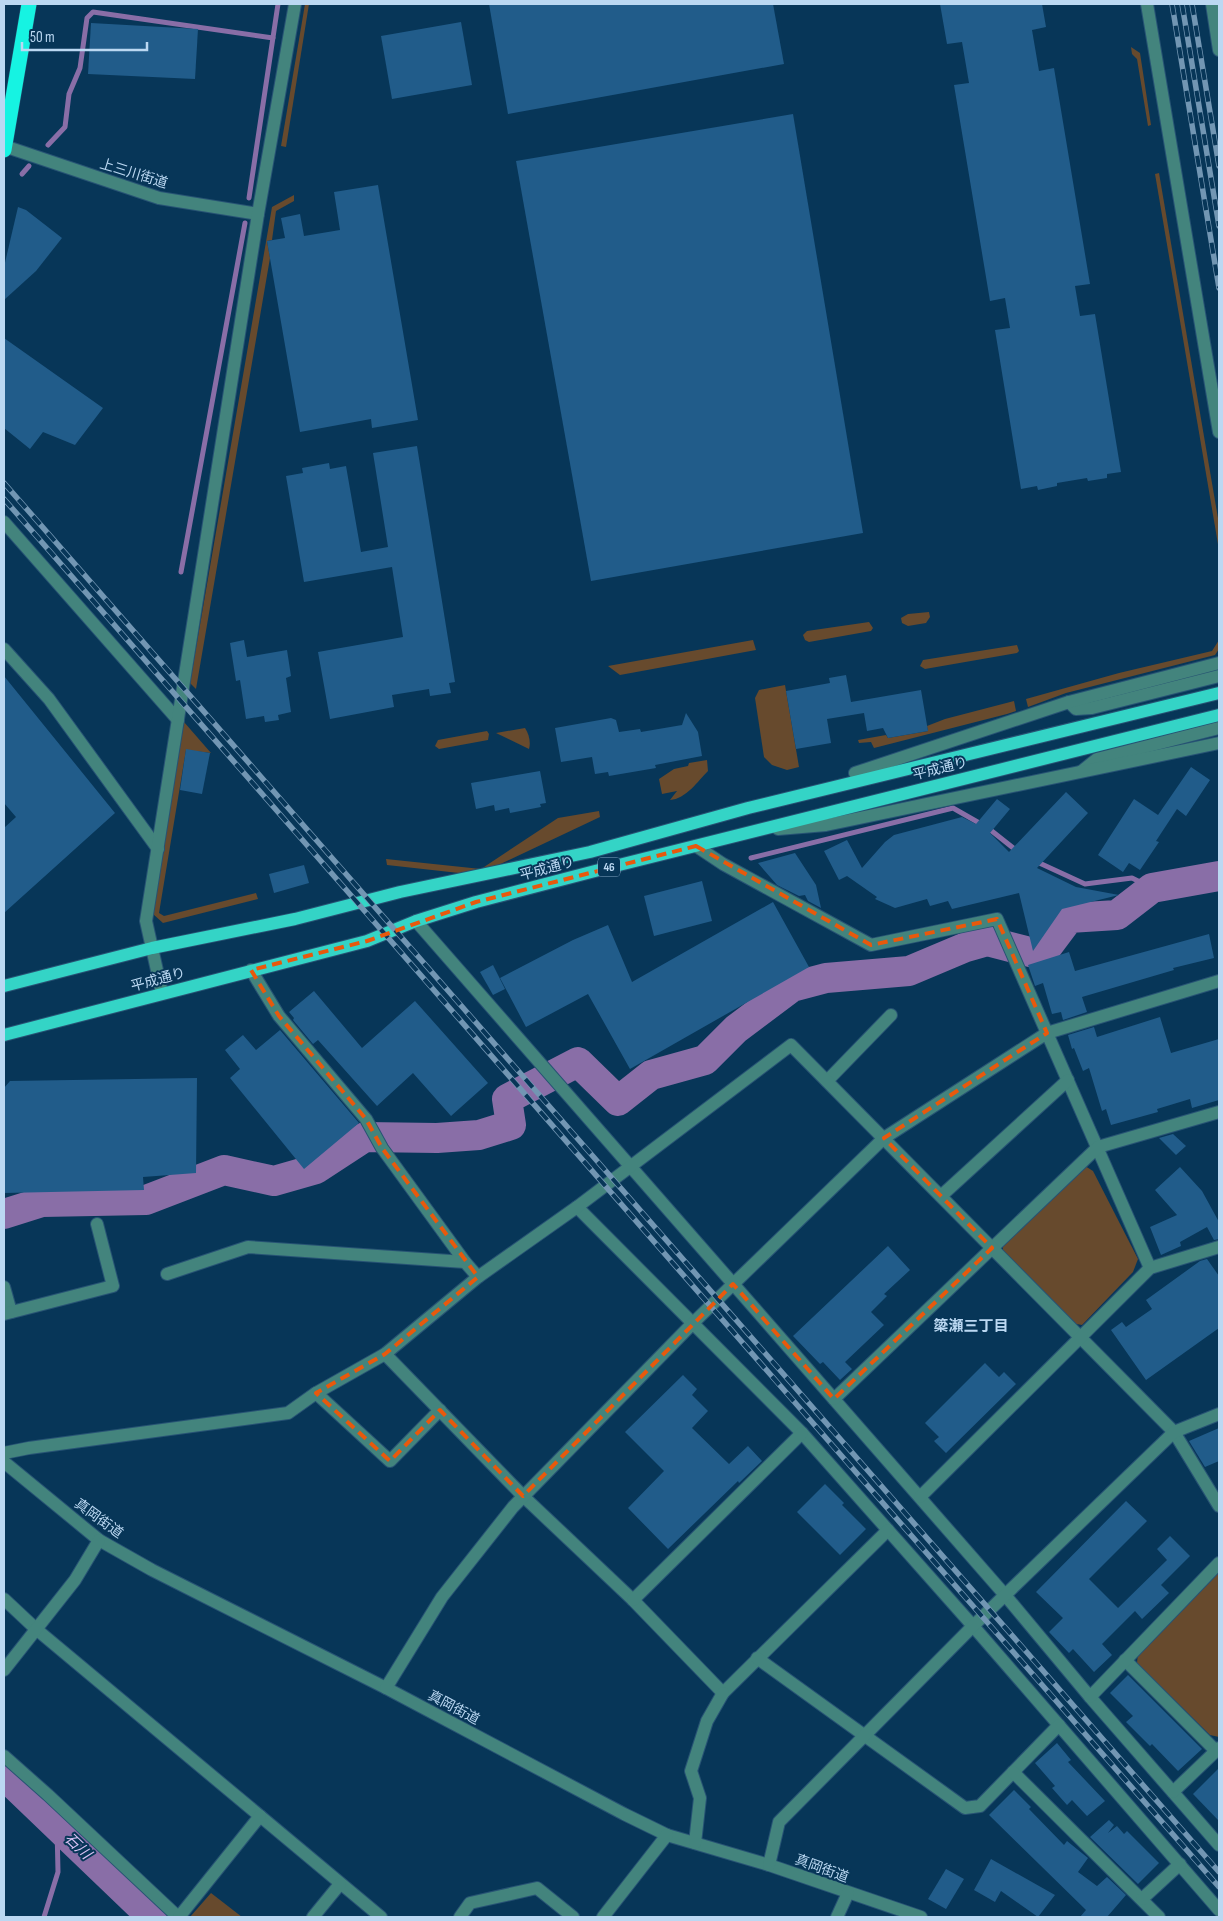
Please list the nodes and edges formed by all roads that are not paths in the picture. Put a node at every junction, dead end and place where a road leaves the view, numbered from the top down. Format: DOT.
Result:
graph roads {
  1 [pos="29,4"];
  2 [pos="295,4"];
  3 [pos="1147,4"];
  4 [pos="1212,4"];
  5 [pos="1219,50"];
  6 [pos="4,148"];
  7 [pos="258,214"];
  8 [pos="1219,432"];
  9 [pos="4,522"];
  10 [pos="4,649"];
  11 [pos="1219,663"];
  12 [pos="1219,676"];
  13 [pos="1219,693"];
  14 [pos="1068,702"];
  15 [pos="1219,714"];
  16 [pos="178,720"];
  17 [pos="1219,728"];
  18 [pos="1068,731"];
  19 [pos="1219,743"];
  20 [pos="1081,772"];
  21 [pos="754,831"];
  22 [pos="696,846"];
  23 [pos="158,849"];
  24 [pos="416,921"];
  25 [pos="152,948"];
  26 [pos="251,970"];
  27 [pos="1219,981"];
  28 [pos="4,986"];
  29 [pos="162,993"];
  30 [pos="890,1015"];
  31 [pos="1047,1033"];
  32 [pos="4,1035"];
  33 [pos="1068,1080"];
  34 [pos="827,1081"];
  35 [pos="1219,1112"];
  36 [pos="884,1138"];
  37 [pos="1098,1147"];
  38 [pos="630,1166"];
  39 [pos="941,1196"];
  40 [pos="577,1206"];
  41 [pos="96,1224"];
  42 [pos="1219,1247"];
  43 [pos="992,1248"];
  44 [pos="465,1262"];
  45 [pos="1150,1268"];
  46 [pos="167,1274"];
  47 [pos="478,1277"];
  48 [pos="734,1284"];
  49 [pos="4,1287"];
  50 [pos="7,1313"];
  51 [pos="693,1323"];
  52 [pos="1081,1337"];
  53 [pos="385,1354"];
  54 [pos="316,1393"];
  55 [pos="834,1399"];
  56 [pos="440,1410"];
  57 [pos="1219,1414"];
  58 [pos="1174,1432"];
  59 [pos="802,1433"];
  60 [pos="4,1453"];
  61 [pos="4,1462"];
  62 [pos="523,1496"];
  63 [pos="920,1497"];
  64 [pos="1219,1506"];
  65 [pos="888,1530"];
  66 [pos="99,1540"];
  67 [pos="1219,1563"];
  68 [pos="1005,1595"];
  69 [pos="4,1600"];
  70 [pos="633,1600"];
  71 [pos="973,1626"];
  72 [pos="36,1629"];
  73 [pos="757,1658"];
  74 [pos="1125,1660"];
  75 [pos="4,1670"];
  76 [pos="386,1688"];
  77 [pos="723,1693"];
  78 [pos="1090,1697"];
  79 [pos="1059,1725"];
  80 [pos="865,1736"];
  81 [pos="1218,1750"];
  82 [pos="4,1756"];
  83 [pos="1013,1772"];
  84 [pos="1173,1792"];
  85 [pos="260,1816"];
  86 [pos="667,1835"];
  87 [pos="695,1843"];
  88 [pos="1219,1844"];
  89 [pos="1180,1864"];
  90 [pos="769,1865"];
  91 [pos="340,1884"];
  92 [pos="848,1893"];
  93 [pos="1142,1899"];
  94 [pos="1219,1910"];
  95 [pos="178,1917"];
  96 [pos="314,1917"];
  97 [pos="381,1917"];
  98 [pos="460,1917"];
  99 [pos="574,1917"];
  100 [pos="603,1917"];
  101 [pos="837,1917"];
  102 [pos="921,1917"];
  103 [pos="1160,1917"];
  1 -- 6 [label="highway"];
  2 -- 7 [label="street"];
  3 -- 8 [label="street"];
  4 -- 5 [label="street"];
  6 -- 7 [label="street, 上三川街道"];
  7 -- 16 [label="street"];
  9 -- 16 [label="street"];
  10 -- 23 [label="street"];
  11 -- 14 [label="street"];
  12 -- 14 [label="street"];
  13 -- 18 [label="main road, 平成通り / 46"];
  14 -- 18 [label="street"];
  15 -- 21 [label="main road, 平成通り / 46"];
  16 -- 23 [label="street"];
  17 -- 20 [label="street"];
  18 -- 25 [label="main road, 平成通り / 46"];
  19 -- 20 [label="street"];
  20 -- 21 [label="street"];
  21 -- 22 [label="main road, 平成通り / 46"];
  22 -- 24 [label="main road, 平成通り / 46"];
  22 -- 31 [label="street"];
  23 -- 25 [label="street"];
  24 -- 26 [label="main road, 平成通り / 46"];
  24 -- 38 [label="street"];
  25 -- 28 [label="main road, 平成通り / 46"];
  25 -- 29 [label="street"];
  26 -- 29 [label="main road, 平成通り / 46"];
  26 -- 44 [label="street"];
  27 -- 31 [label="street"];
  29 -- 32 [label="main road, 平成通り / 46"];
  30 -- 34 [label="street"];
  31 -- 33 [label="street"];
  31 -- 36 [label="street"];
  33 -- 37 [label="street"];
  33 -- 39 [label="street"];
  34 -- 36 [label="street"];
  34 -- 38 [label="street"];
  35 -- 37 [label="street"];
  36 -- 39 [label="street"];
  36 -- 48 [label="street"];
  37 -- 43 [label="street"];
  37 -- 45 [label="street"];
  38 -- 40 [label="street"];
  38 -- 48 [label="street"];
  39 -- 43 [label="street"];
  40 -- 47 [label="street"];
  40 -- 51 [label="street"];
  41 -- 50 [label="street"];
  42 -- 45 [label="street"];
  43 -- 52 [label="street"];
  43 -- 55 [label="street"];
  44 -- 46 [label="street"];
  44 -- 47 [label="street"];
  45 -- 52 [label="street"];
  47 -- 53 [label="street"];
  48 -- 51 [label="street"];
  48 -- 55 [label="street"];
  49 -- 50 [label="street"];
  51 -- 59 [label="street"];
  51 -- 62 [label="street"];
  52 -- 58 [label="street"];
  52 -- 63 [label="street"];
  53 -- 54 [label="street"];
  53 -- 56 [label="street"];
  54 -- 56 [label="street"];
  54 -- 60 [label="street"];
  55 -- 63 [label="street"];
  56 -- 62 [label="street"];
  57 -- 58 [label="street"];
  58 -- 64 [label="street"];
  58 -- 68 [label="street"];
  59 -- 65 [label="street"];
  59 -- 70 [label="street"];
  61 -- 66 [label="street, 真岡街道"];
  62 -- 70 [label="street"];
  62 -- 76 [label="street"];
  63 -- 68 [label="street"];
  65 -- 71 [label="street"];
  65 -- 73 [label="street"];
  66 -- 72 [label="street"];
  66 -- 76 [label="street, 真岡街道"];
  67 -- 74 [label="street"];
  68 -- 71 [label="street"];
  68 -- 78 [label="street"];
  69 -- 72 [label="street"];
  70 -- 77 [label="street"];
  71 -- 79 [label="street"];
  71 -- 80 [label="street"];
  72 -- 75 [label="street"];
  72 -- 85 [label="street"];
  73 -- 77 [label="street"];
  73 -- 80 [label="street"];
  74 -- 78 [label="street"];
  74 -- 81 [label="street"];
  76 -- 86 [label="street, 真岡街道"];
  77 -- 87 [label="street"];
  78 -- 84 [label="street"];
  79 -- 83 [label="street"];
  79 -- 89 [label="street"];
  80 -- 83 [label="street"];
  80 -- 90 [label="street"];
  81 -- 84 [label="street"];
  82 -- 95 [label="street"];
  83 -- 93 [label="street"];
  84 -- 88 [label="street"];
  85 -- 91 [label="street"];
  85 -- 95 [label="street"];
  86 -- 87 [label="street, 真岡街道"];
  86 -- 100 [label="street"];
  87 -- 90 [label="street, 真岡街道"];
  89 -- 93 [label="street"];
  89 -- 94 [label="street"];
  90 -- 92 [label="street, 真岡街道"];
  91 -- 96 [label="street"];
  91 -- 97 [label="street"];
  92 -- 101 [label="street"];
  92 -- 102 [label="street, 真岡街道"];
  93 -- 103 [label="street"];
  98 -- 99 [label="street"];
}
